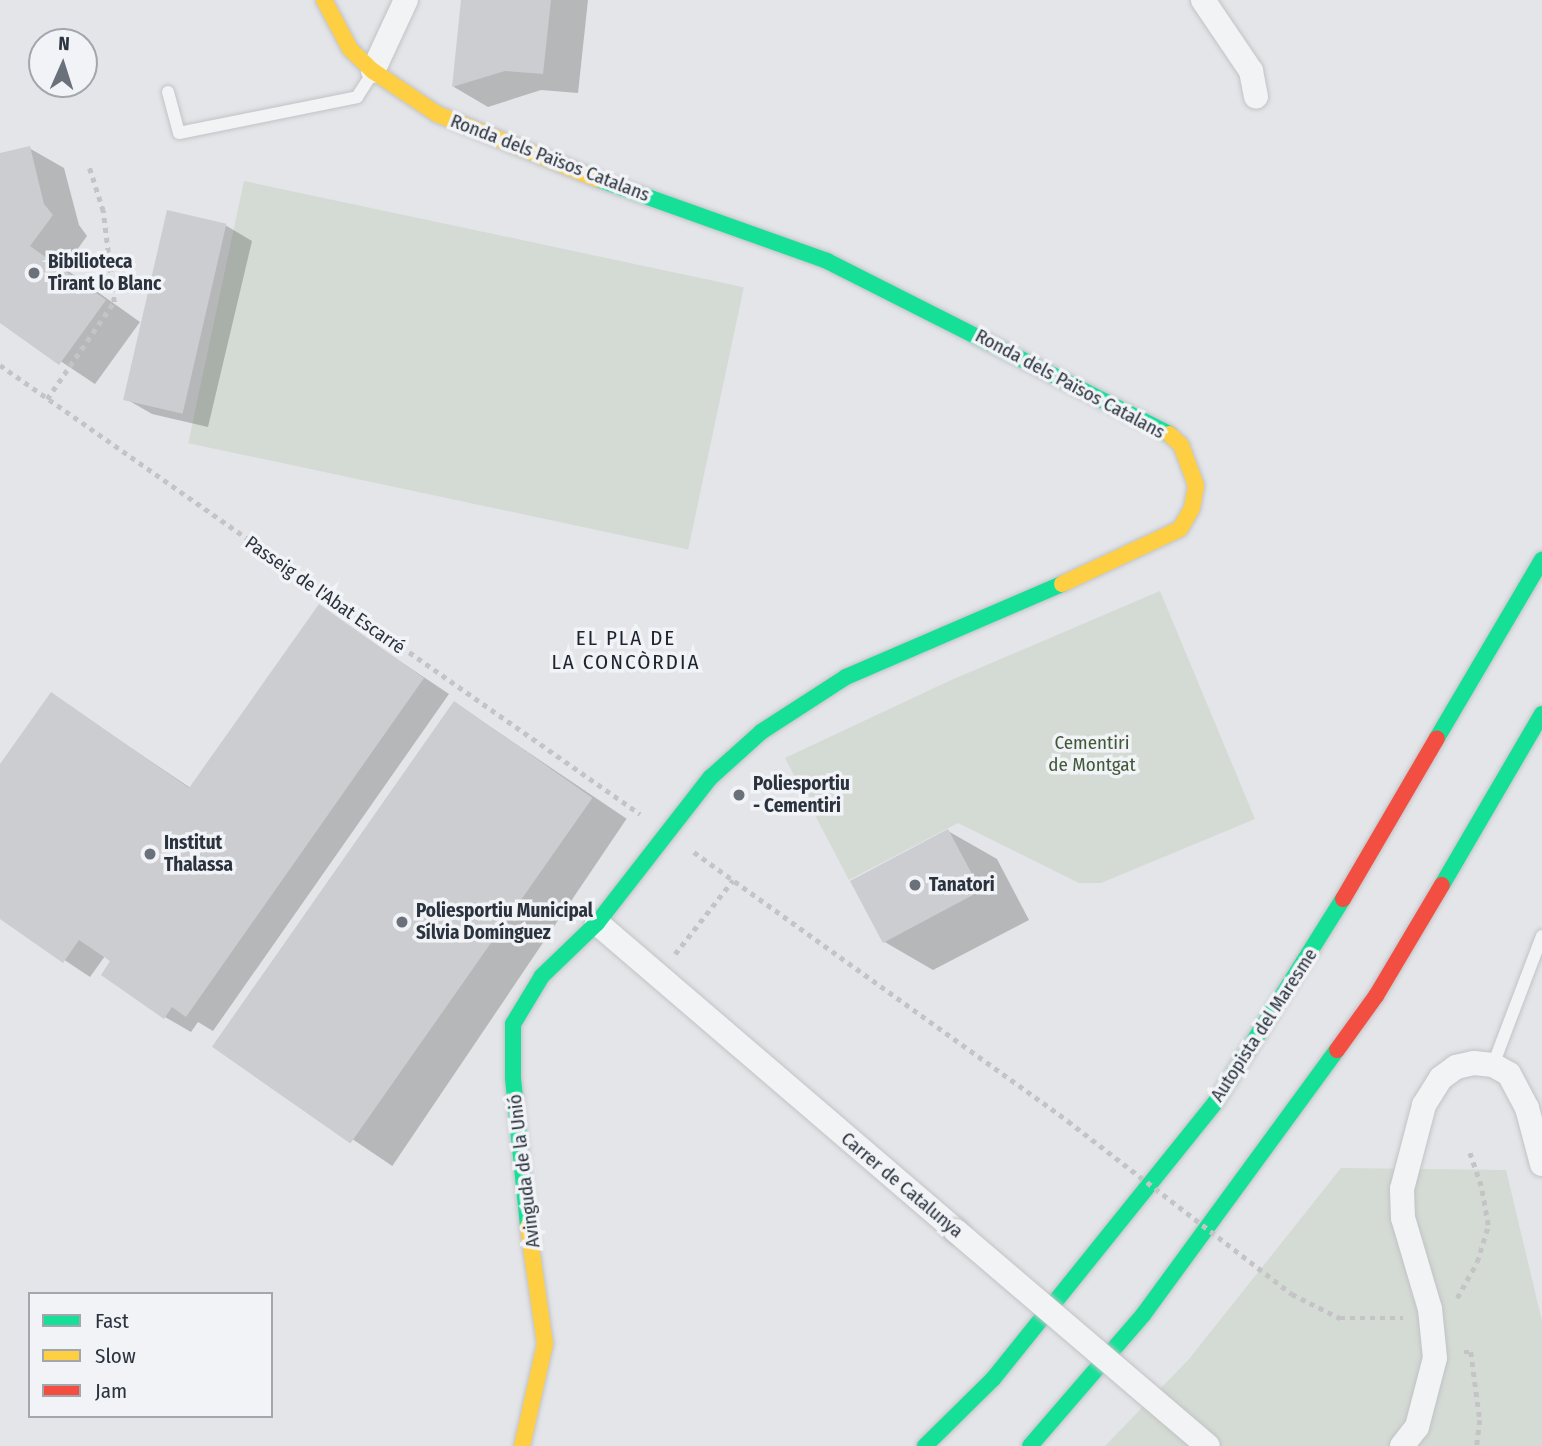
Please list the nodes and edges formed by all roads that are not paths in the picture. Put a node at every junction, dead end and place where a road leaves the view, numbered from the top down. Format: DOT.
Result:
graph roads {
  1 [pos="324,0"];
  2 [pos="406,0"];
  3 [pos="1203,0"];
  4 [pos="373,71"];
  5 [pos="168,92"];
  6 [pos="1256,97"];
  7 [pos="242,106"];
  8 [pos="246,120"];
  9 [pos="1542,560"];
  10 [pos="1542,714"];
  11 [pos="597,923"];
  12 [pos="1542,936"];
  13 [pos="1493,1065"];
  14 [pos="1542,1164"];
  15 [pos="522,1446"];
  16 [pos="925,1446"];
  17 [pos="1030,1446"];
  18 [pos="1208,1446"];
  19 [pos="1402,1446"];
  1 -- 4 [label="main road, Ronda dels Països Catalans"];
  2 -- 4 [label="street"];
  3 -- 6 [label="street"];
  4 -- 8 [label="lane"];
  4 -- 11 [label="main road, Ronda dels Països Catalans"];
  5 -- 8 [label="lane"];
  7 -- 8 [label="lane"];
  9 -- 16 [label="main road, Autopista del Maresme"];
  10 -- 17 [label="main road"];
  11 -- 15 [label="main road, Avinguda de la Unió"];
  11 -- 18 [label="street, Carrer de Catalunya, bridge"];
  12 -- 13 [label="lane"];
  13 -- 14 [label="street"];
  13 -- 19 [label="street"];
}
